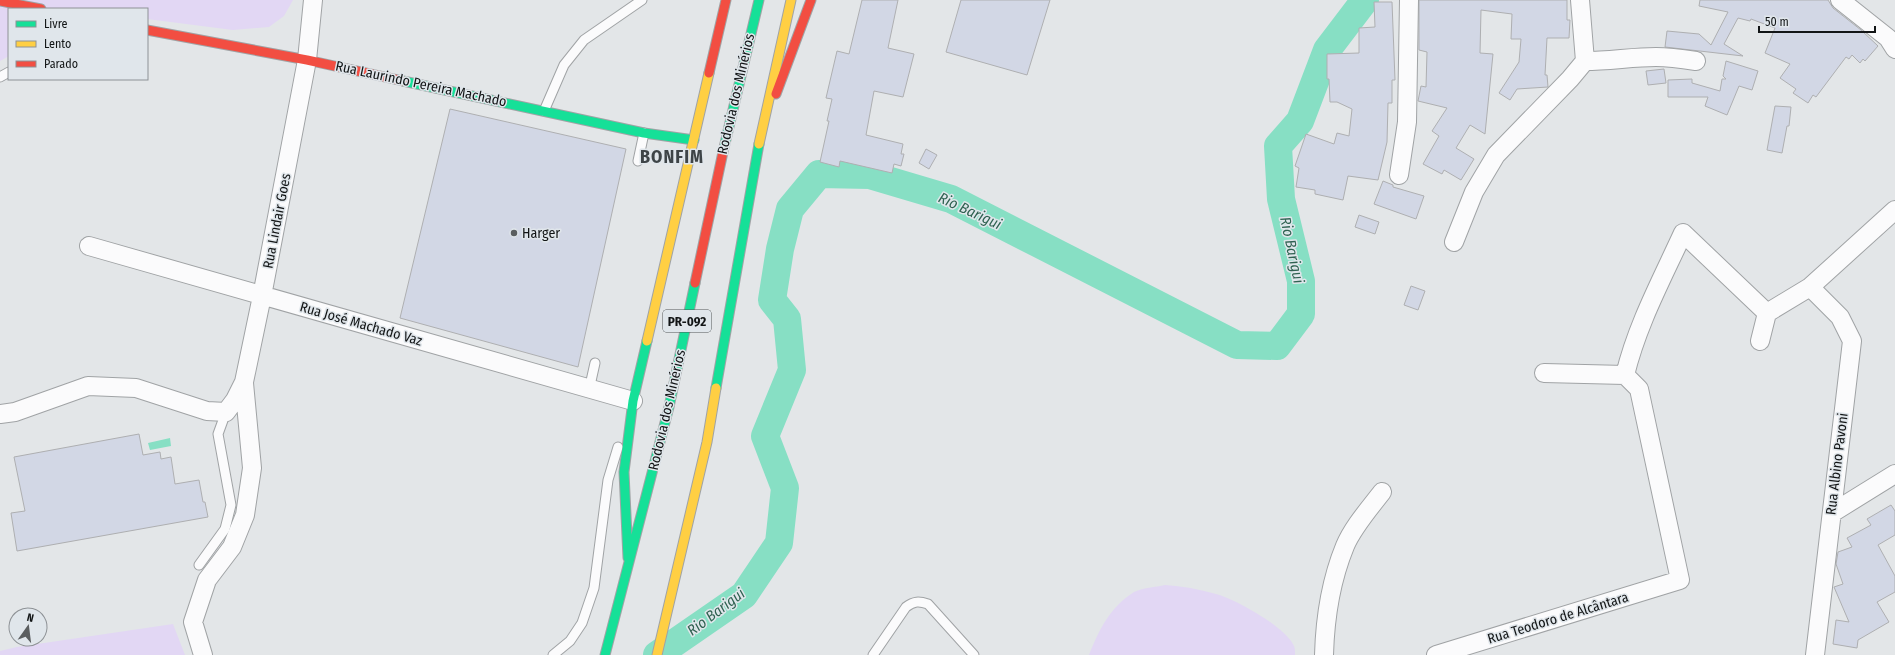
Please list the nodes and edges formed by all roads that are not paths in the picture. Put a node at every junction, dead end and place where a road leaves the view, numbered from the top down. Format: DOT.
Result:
graph roads {
  1 [pos="313,0"];
  2 [pos="642,0"];
  3 [pos="726,0"];
  4 [pos="758,0"];
  5 [pos="791,0"];
  6 [pos="811,0"];
  7 [pos="1409,0"];
  8 [pos="1580,0"];
  9 [pos="0,1"];
  10 [pos="1852,3"];
  11 [pos="36,8"];
  12 [pos="148,30"];
  13 [pos="1895,49"];
  14 [pos="307,60"];
  15 [pos="1585,61"];
  16 [pos="1696,61"];
  17 [pos="544,110"];
  18 [pos="644,133"];
  19 [pos="760,136"];
  20 [pos="694,140"];
  21 [pos="638,161"];
  22 [pos="1399,175"];
  23 [pos="1895,210"];
  24 [pos="1454,242"];
  25 [pos="89,246"];
  26 [pos="1810,287"];
  27 [pos="262,296"];
  28 [pos="1767,313"];
  29 [pos="1760,341"];
  30 [pos="595,363"];
  31 [pos="1544,373"];
  32 [pos="1625,375"];
  33 [pos="244,382"];
  34 [pos="589,390"];
  35 [pos="633,402"];
  36 [pos="226,412"];
  37 [pos="0,414"];
  38 [pos="1895,474"];
  39 [pos="1382,492"];
  40 [pos="1832,513"];
  41 [pos="628,563"];
  42 [pos="199,565"];
  43 [pos="1484,648"];
  44 [pos="203,655"];
  45 [pos="554,655"];
  46 [pos="605,655"];
  47 [pos="657,655"];
  48 [pos="873,655"];
  49 [pos="974,655"];
  50 [pos="1324,655"];
  51 [pos="1436,655"];
  52 [pos="1815,655"];
  1 -- 14 [label="street, Rua Lindair Goes"];
  2 -- 17 [label="lane"];
  3 -- 20 [label="main road"];
  4 -- 41 [label="main road, Rodovia dos Minérios / PR-092"];
  5 -- 19 [label="main road, PR-092"];
  6 -- 19 [label="main road"];
  7 -- 22 [label="street"];
  8 -- 15 [label="street"];
  9 -- 11 [label="main road"];
  10 -- 13 [label="street"];
  12 -- 14 [label="main road, Rua Laurindo Pereira Machado"];
  14 -- 17 [label="main road, Rua Laurindo Pereira Machado"];
  14 -- 27 [label="street, Rua Lindair Goes"];
  15 -- 16 [label="street"];
  15 -- 24 [label="street"];
  17 -- 18 [label="main road, Rua Laurindo Pereira Machado"];
  18 -- 20 [label="main road, Rua Laurindo Pereira Machado"];
  18 -- 21 [label="lane"];
  19 -- 47 [label="main road, PR-092"];
  20 -- 35 [label="main road"];
  23 -- 26 [label="street"];
  25 -- 27 [label="street, Rua José Machado Vaz"];
  26 -- 28 [label="street"];
  26 -- 40 [label="street, Rua Albino Pavoni"];
  27 -- 33 [label="street, Rua Lindair Goes"];
  27 -- 34 [label="street, Rua José Machado Vaz"];
  28 -- 29 [label="street"];
  28 -- 32 [label="street"];
  30 -- 34 [label="lane"];
  31 -- 32 [label="street"];
  32 -- 43 [label="street, Rua Teodoro de Alcântara"];
  33 -- 36 [label="street"];
  33 -- 44 [label="street"];
  34 -- 35 [label="street, Rua José Machado Vaz"];
  35 -- 41 [label="main road"];
  35 -- 45 [label="lane"];
  36 -- 37 [label="street"];
  36 -- 42 [label="lane"];
  38 -- 40 [label="street"];
  39 -- 50 [label="street"];
  40 -- 52 [label="street, Rua Albino Pavoni"];
  41 -- 46 [label="main road, Rodovia dos Minérios / PR-092"];
  43 -- 51 [label="street, Rua Teodoro de Alcântara"];
  48 -- 49 [label="lane"];
}
